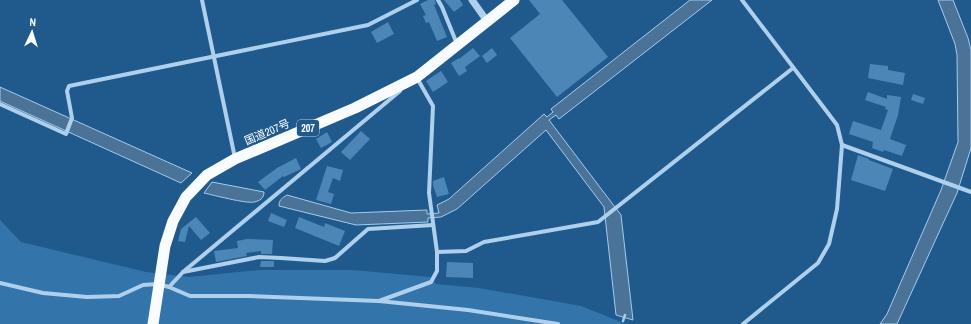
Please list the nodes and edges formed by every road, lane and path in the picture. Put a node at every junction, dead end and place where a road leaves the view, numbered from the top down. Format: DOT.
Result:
graph roads {
  1 [pos="202,0"];
  2 [pos="417,0"];
  3 [pos="438,0"];
  4 [pos="472,0"];
  5 [pos="514,0"];
  6 [pos="742,0"];
  7 [pos="487,21"];
  8 [pos="457,45"];
  9 [pos="213,57"];
  10 [pos="793,68"];
  11 [pos="417,77"];
  12 [pos="0,104"];
  13 [pos="842,145"];
  14 [pos="235,159"];
  15 [pos="971,192"];
  16 [pos="433,225"];
  17 [pos="437,252"];
  18 [pos="183,272"];
  19 [pos="0,283"];
  20 [pos="162,289"];
  21 [pos="379,301"];
  22 [pos="153,324"];
  23 [pos="558,324"];
  24 [pos="743,324"];
  1 -- 9 [label="street"];
  2 -- 9 [label="street"];
  3 -- 8 [label="street"];
  4 -- 7 [label="street"];
  5 -- 7 [label="highway, 国道207号 / 207"];
  6 -- 10 [label="street"];
  7 -- 8 [label="highway, 国道207号 / 207"];
  8 -- 11 [label="highway, 国道207号 / 207"];
  9 -- 12 [label="street"];
  9 -- 14 [label="street"];
  10 -- 13 [label="street"];
  10 -- 17 [label="street"];
  11 -- 14 [label="highway, 国道207号 / 207"];
  11 -- 16 [label="street"];
  11 -- 18 [label="street"];
  13 -- 15 [label="street"];
  13 -- 24 [label="street"];
  14 -- 20 [label="highway, 国道207号 / 207"];
  16 -- 17 [label="street"];
  16 -- 18 [label="street"];
  17 -- 21 [label="street"];
  18 -- 20 [label="street"];
  19 -- 20 [label="street"];
  20 -- 21 [label="street"];
  20 -- 22 [label="highway, 国道207号 / 207"];
  21 -- 23 [label="street"];
}
